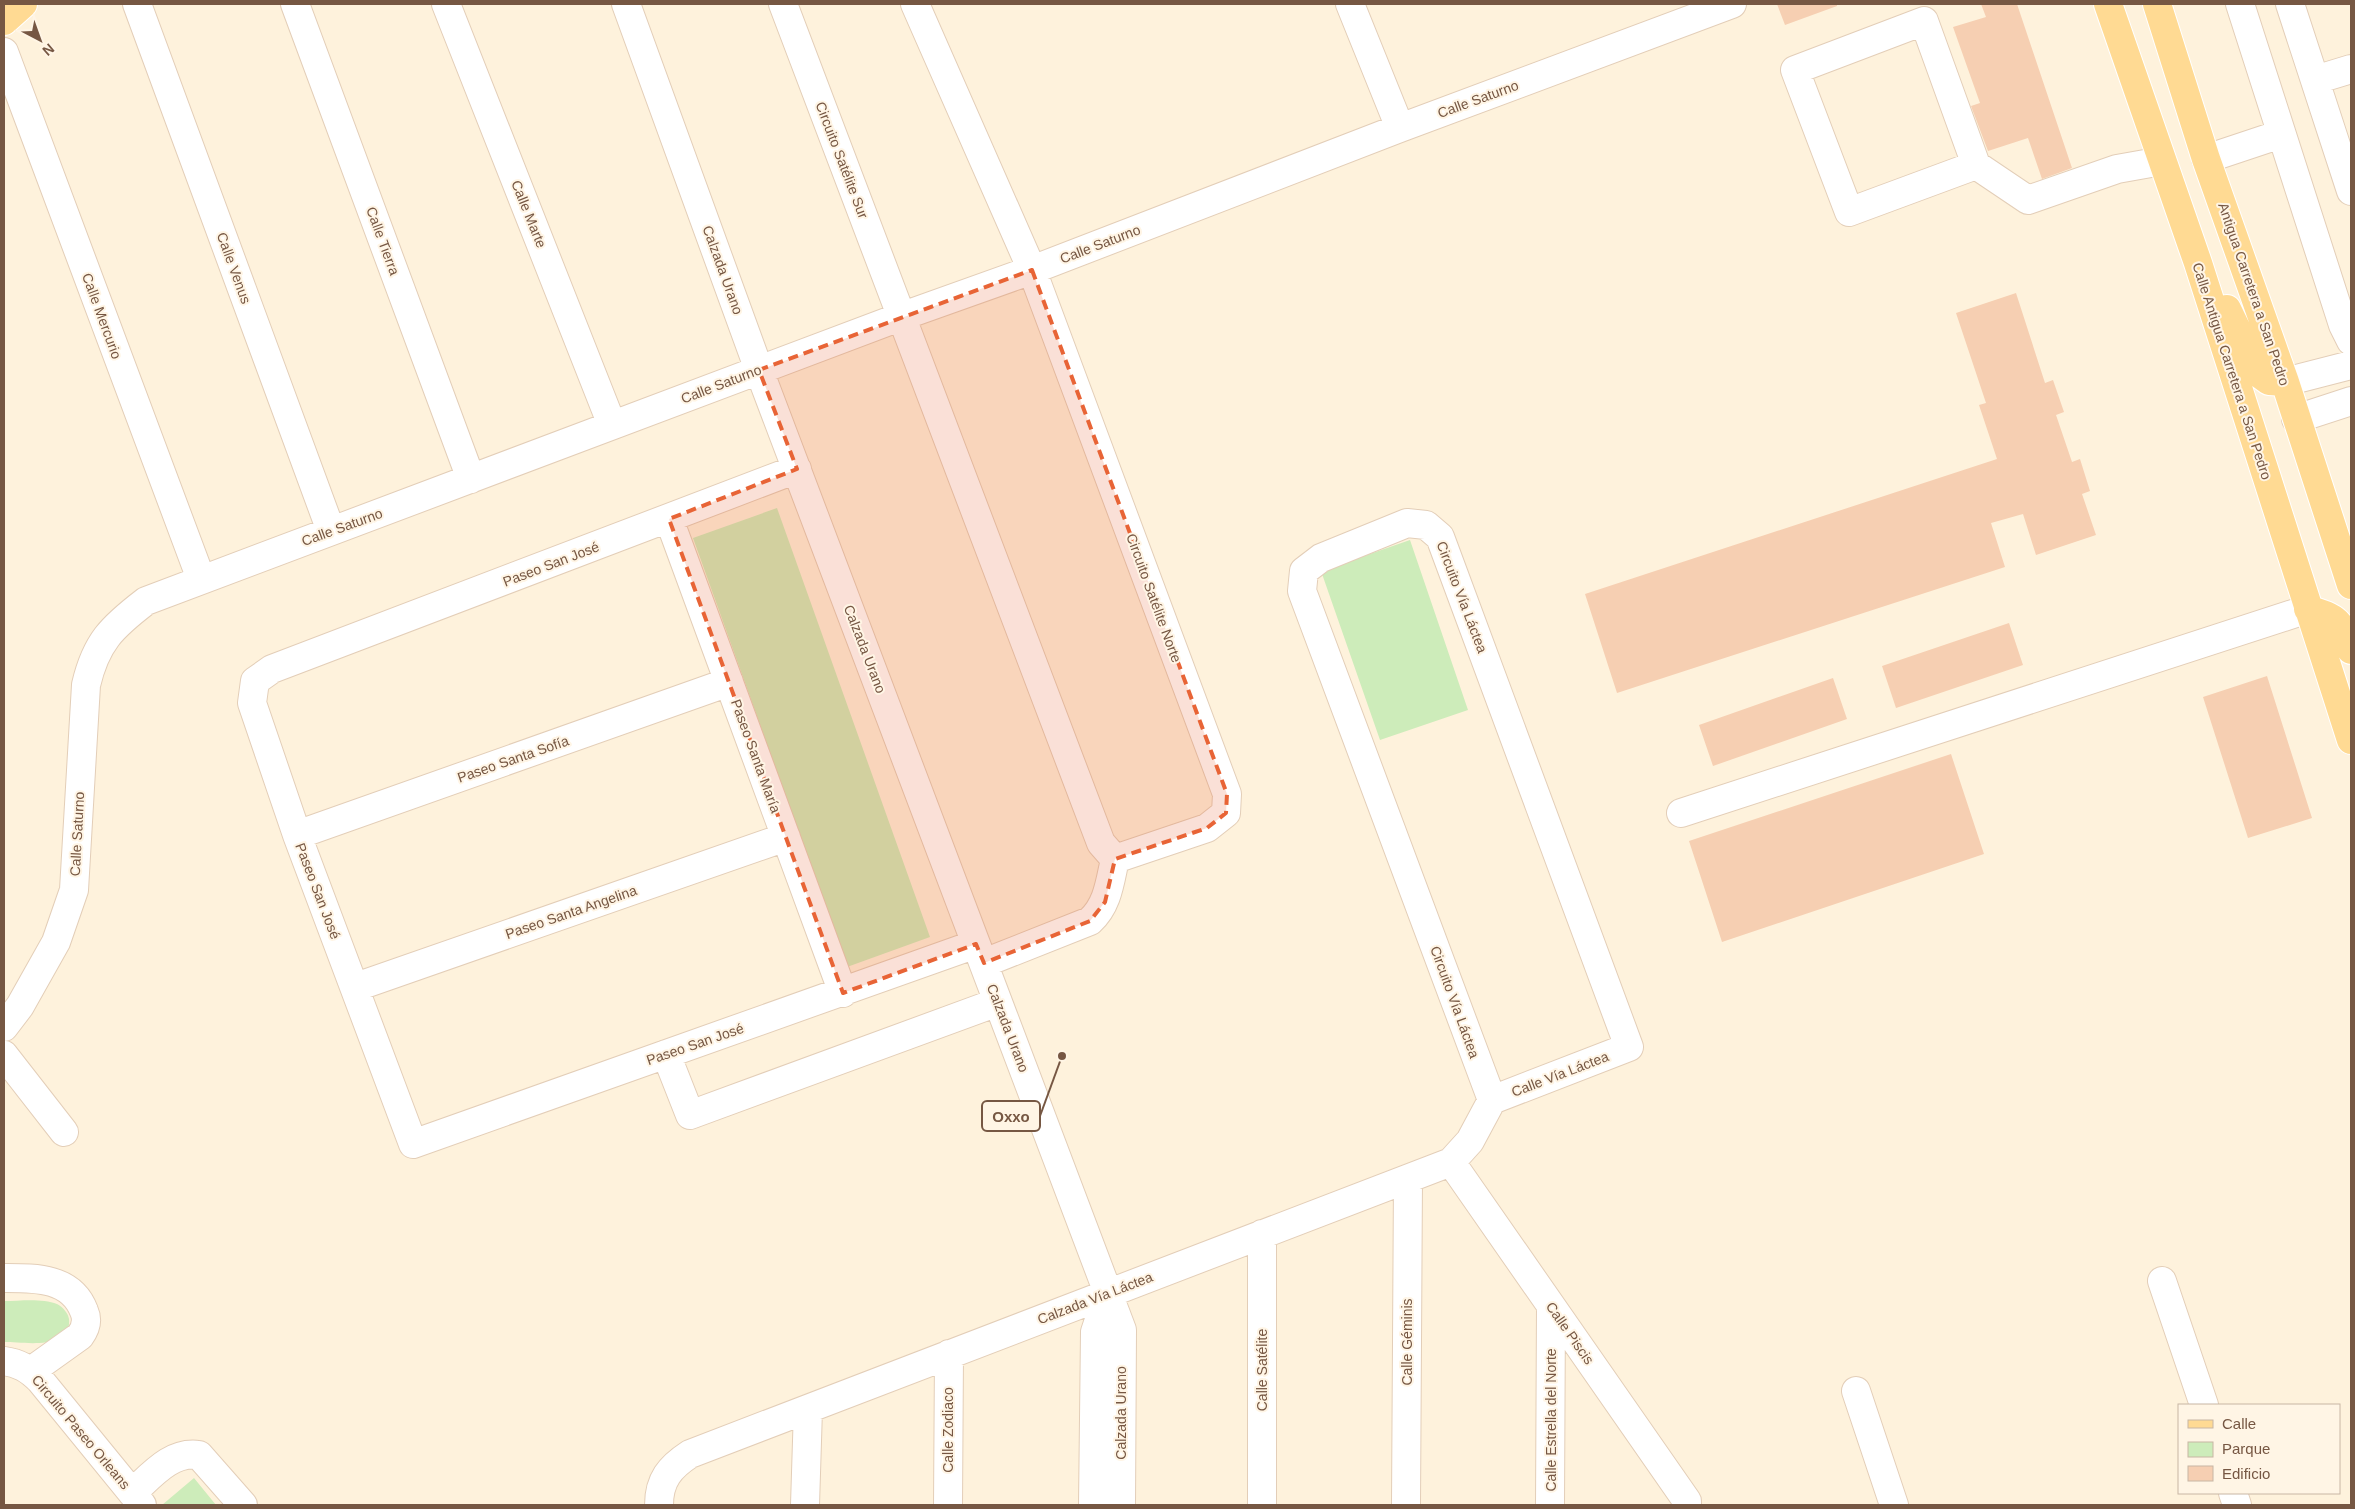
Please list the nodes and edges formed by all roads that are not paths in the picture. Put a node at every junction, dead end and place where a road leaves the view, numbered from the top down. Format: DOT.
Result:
graph roads {
  1 [pos="23,4"];
  2 [pos="137,4"];
  3 [pos="295,4"];
  4 [pos="446,4"];
  5 [pos="626,4"];
  6 [pos="783,4"];
  7 [pos="915,4"];
  8 [pos="1350,4"];
  9 [pos="1732,4"];
  10 [pos="2108,4"];
  11 [pos="2157,4"];
  12 [pos="2240,4"];
  13 [pos="2290,4"];
  14 [pos="4,21"];
  15 [pos="4,52"];
  16 [pos="2351,68"];
  17 [pos="2315,80"];
  18 [pos="1400,128"];
  19 [pos="2281,134"];
  20 [pos="2206,158"];
  21 [pos="2162,161"];
  22 [pos="1976,165"];
  23 [pos="2351,191"];
  24 [pos="2198,263"];
  25 [pos="1032,270"];
  26 [pos="900,316"];
  27 [pos="2351,341"];
  28 [pos="2351,365"];
  29 [pos="759,370"];
  30 [pos="2285,382"];
  31 [pos="2351,400"];
  32 [pos="2296,419"];
  33 [pos="612,425"];
  34 [pos="797,469"];
  35 [pos="471,479"];
  36 [pos="669,519"];
  37 [pos="331,531"];
  38 [pos="201,579"];
  39 [pos="2351,584"];
  40 [pos="2308,609"];
  41 [pos="2351,650"];
  42 [pos="729,682"];
  43 [pos="2351,740"];
  44 [pos="1681,813"];
  45 [pos="297,835"];
  46 [pos="786,837"];
  47 [pos="1116,859"];
  48 [pos="980,954"];
  49 [pos="356,987"];
  50 [pos="843,992"];
  51 [pos="998,1002"];
  52 [pos="4,1027"];
  53 [pos="1629,1047"];
  54 [pos="666,1054"];
  55 [pos="4,1055"];
  56 [pos="1492,1100"];
  57 [pos="64,1132"];
  58 [pos="1452,1162"];
  59 [pos="1408,1179"];
  60 [pos="1262,1234"];
  61 [pos="4,1278"];
  62 [pos="2162,1281"];
  63 [pos="1108,1293"];
  64 [pos="1551,1306"];
  65 [pos="949,1354"];
  66 [pos="4,1361"];
  67 [pos="31,1370"];
  68 [pos="1856,1391"];
  69 [pos="2204,1404"];
  70 [pos="808,1409"];
  71 [pos="137,1499"];
  72 [pos="243,1505"];
  73 [pos="659,1505"];
  74 [pos="805,1505"];
  75 [pos="948,1505"];
  76 [pos="1093,1505"];
  77 [pos="1121,1505"];
  78 [pos="1262,1505"];
  79 [pos="1406,1505"];
  80 [pos="1550,1505"];
  81 [pos="1687,1505"];
  82 [pos="1894,1505"];
  1 -- 14 [label="main road"];
  2 -- 37 [label="street, Calle Venus"];
  3 -- 35 [label="street, Calle Tierra"];
  4 -- 33 [label="street, Calle Marte"];
  5 -- 29 [label="street, Calzada Urano"];
  6 -- 26 [label="street, Circuito Satélite Sur"];
  7 -- 25 [label="street"];
  8 -- 18 [label="street"];
  9 -- 18 [label="street, Calle Saturno"];
  10 -- 21 [label="main road, Calle Antigua Carretera a San Pedro"];
  11 -- 20 [label="main road, Antigua Carretera a San Pedro"];
  12 -- 19 [label="street"];
  13 -- 17 [label="street"];
  15 -- 38 [label="street, Calle Mercurio"];
  16 -- 17 [label="street"];
  17 -- 23 [label="street"];
  18 -- 25 [label="street, Calle Saturno"];
  19 -- 20 [label="street"];
  19 -- 27 [label="street"];
  20 -- 30 [label="main road, Antigua Carretera a San Pedro"];
  21 -- 22 [label="street"];
  21 -- 24 [label="main road, Calle Antigua Carretera a San Pedro"];
  22 -- 22 [label="street"];
  24 -- 30 [label="main road"];
  24 -- 40 [label="main road, Calle Antigua Carretera a San Pedro"];
  25 -- 26 [label="street, Calle Saturno"];
  25 -- 47 [label="street, Circuito Satélite Norte"];
  26 -- 29 [label="street, Calle Saturno"];
  26 -- 47 [label="street"];
  28 -- 30 [label="street"];
  29 -- 33 [label="street, Calle Saturno"];
  29 -- 34 [label="street, Calzada Urano"];
  30 -- 32 [label="main road, Antigua Carretera a San Pedro"];
  31 -- 32 [label="street"];
  32 -- 39 [label="main road, Antigua Carretera a San Pedro"];
  33 -- 35 [label="street, Calle Saturno"];
  34 -- 36 [label="street, Paseo San José"];
  34 -- 48 [label="street, Calzada Urano"];
  35 -- 37 [label="street, Calle Saturno"];
  36 -- 42 [label="street, Paseo Santa María"];
  36 -- 45 [label="street, Paseo San José"];
  37 -- 38 [label="street, Calle Saturno"];
  38 -- 52 [label="street, Calle Saturno"];
  40 -- 41 [label="main road"];
  40 -- 43 [label="main road, Calle Antigua Carretera a San Pedro"];
  40 -- 44 [label="street"];
  42 -- 45 [label="street, Paseo Santa Sofía"];
  42 -- 46 [label="street, Paseo Santa María"];
  45 -- 49 [label="street, Paseo San José"];
  46 -- 49 [label="street, Paseo Santa Angelina"];
  46 -- 50 [label="street, Paseo Santa María"];
  47 -- 48 [label="street"];
  48 -- 50 [label="street, Paseo San José"];
  48 -- 51 [label="street, Calzada Urano"];
  49 -- 54 [label="street, Paseo San José"];
  50 -- 54 [label="street, Paseo San José"];
  51 -- 54 [label="street"];
  51 -- 63 [label="street, Calzada Urano"];
  53 -- 56 [label="street, Calle Vía Láctea"];
  53 -- 56 [label="street, Circuito Vía Láctea"];
  55 -- 57 [label="street"];
  56 -- 58 [label="street, Calzada Vía Láctea"];
  58 -- 59 [label="street, Calzada Vía Láctea"];
  58 -- 64 [label="street, Calle Piscis"];
  59 -- 60 [label="street, Calzada Vía Láctea"];
  59 -- 79 [label="street, Calle Géminis"];
  60 -- 63 [label="street, Calzada Vía Láctea"];
  60 -- 78 [label="street, Calle Satélite"];
  61 -- 67 [label="street, Circuito Paseo Orleans"];
  62 -- 69 [label="street"];
  63 -- 65 [label="street, Calzada Vía Láctea"];
  63 -- 76 [label="street, Calzada Urano"];
  63 -- 77 [label="street, Calzada Urano"];
  64 -- 80 [label="street, Calle Estrella del Norte"];
  64 -- 81 [label="street, Calle Piscis"];
  65 -- 70 [label="street, Calzada Vía Láctea"];
  65 -- 75 [label="street, Calle Zodiaco"];
  66 -- 67 [label="street, Circuito Paseo Orleans"];
  67 -- 71 [label="street, Circuito Paseo Orleans"];
  68 -- 82 [label="street"];
  70 -- 73 [label="street, Calzada Vía Láctea"];
  70 -- 74 [label="street"];
  71 -- 72 [label="street, Circuito Paseo Orleans"];
}
